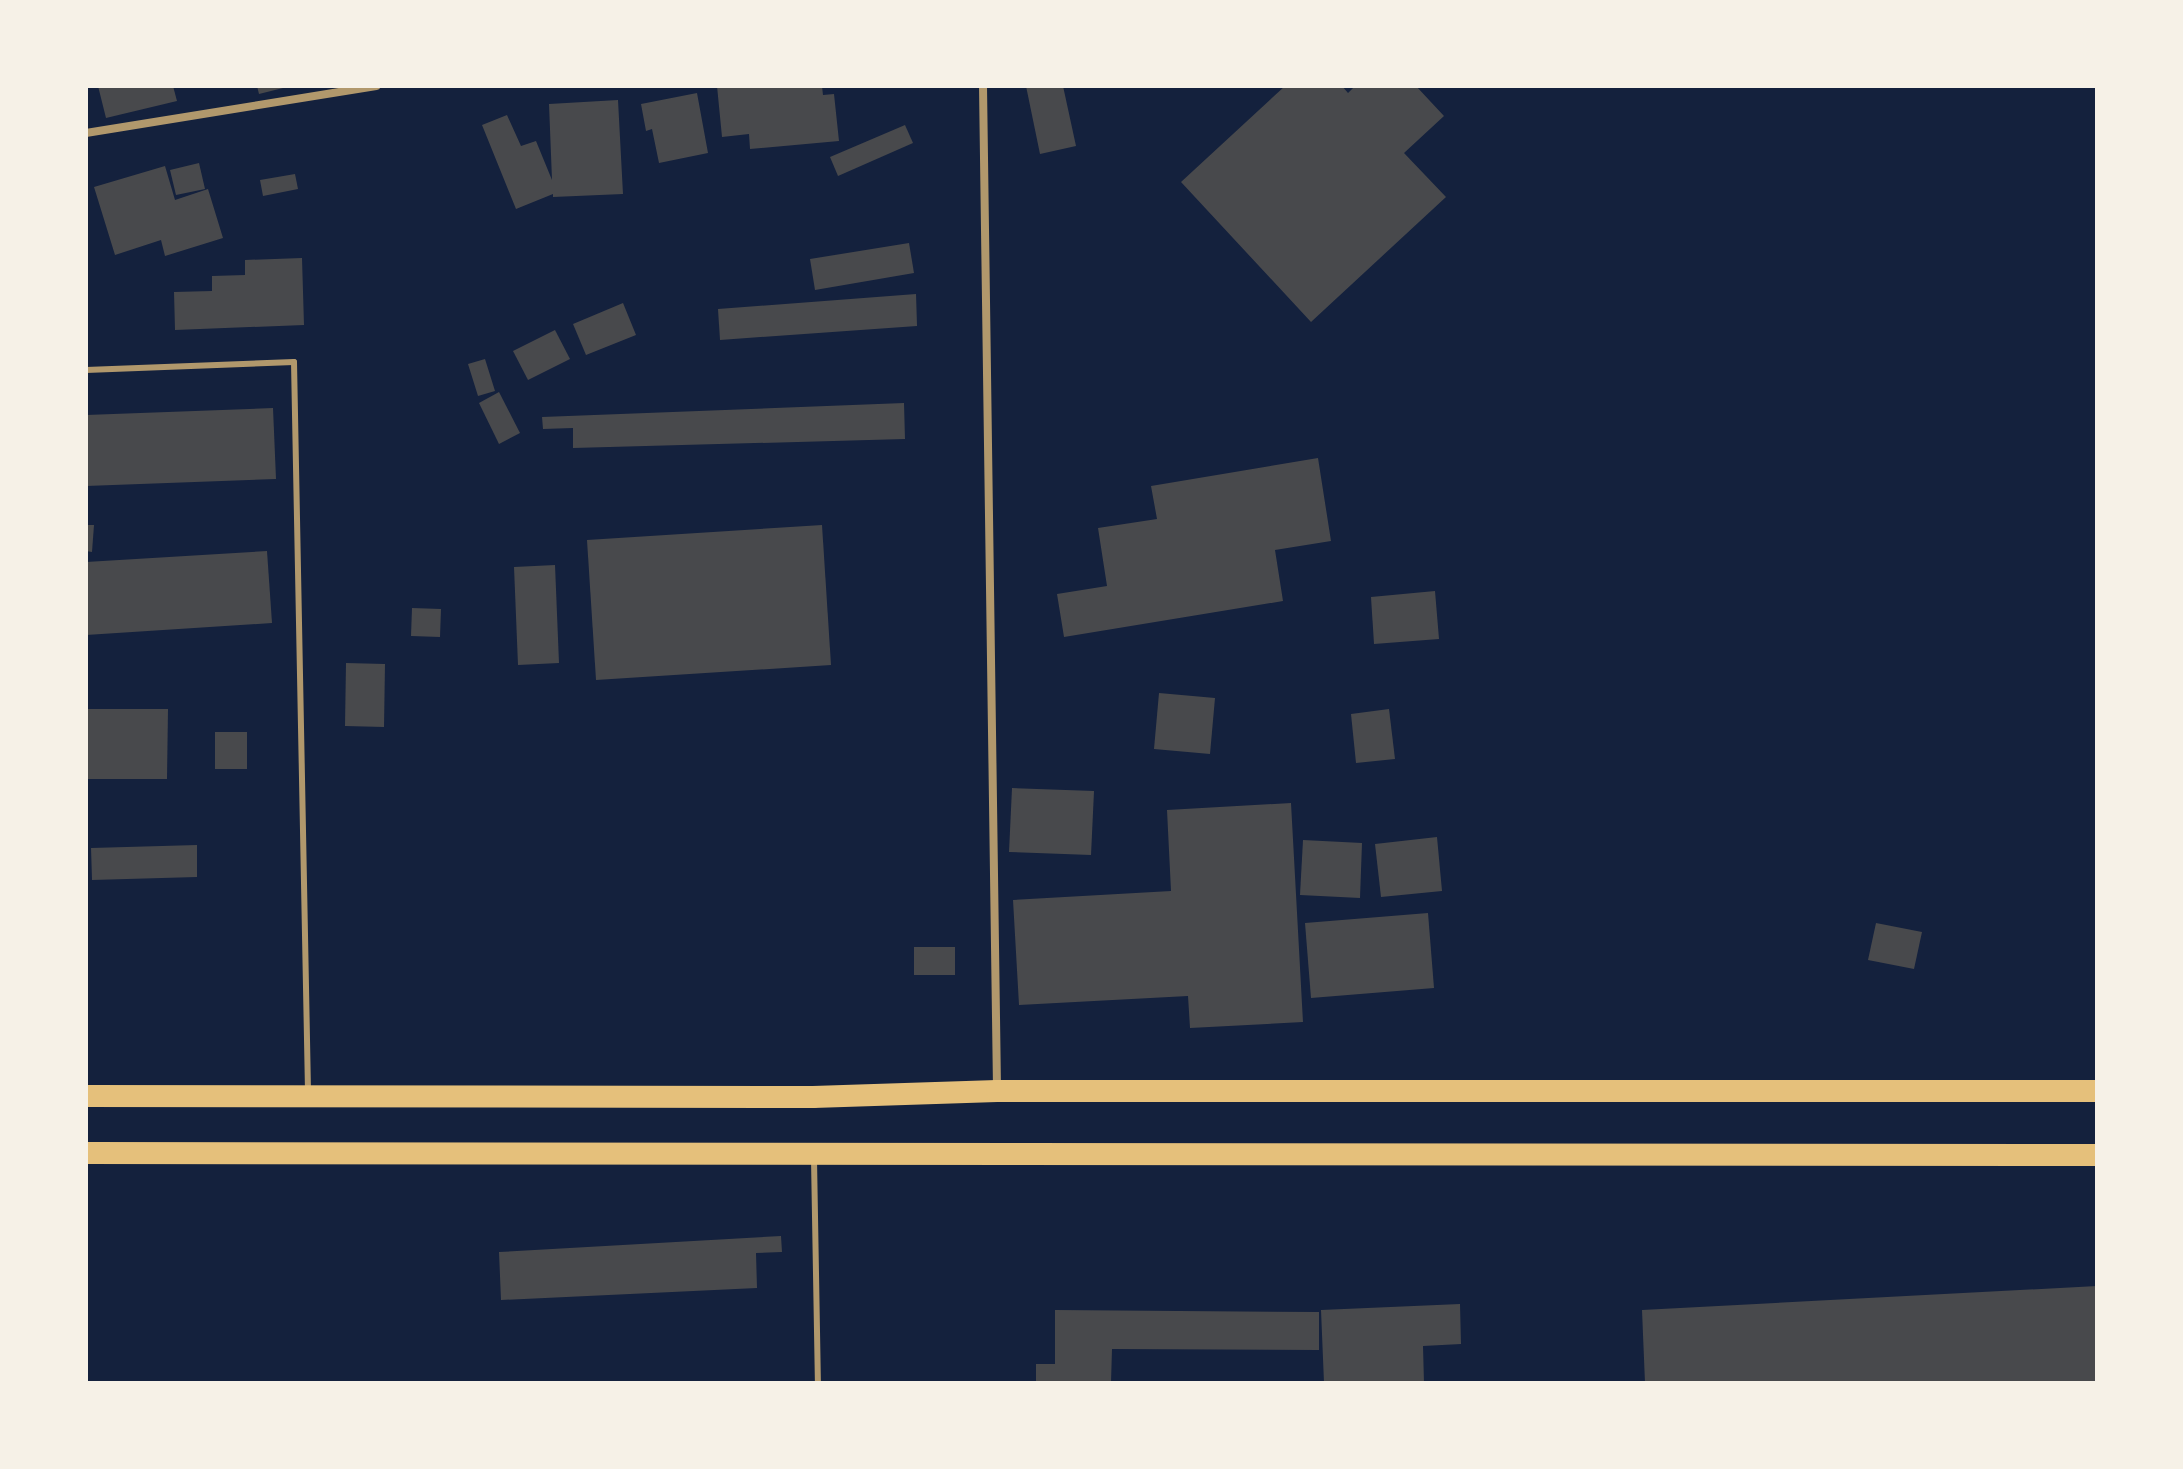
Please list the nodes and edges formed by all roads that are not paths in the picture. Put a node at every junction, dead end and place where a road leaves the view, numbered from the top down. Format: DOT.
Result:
graph roads {
  1 [pos="376,86"];
  2 [pos="983,86"];
  3 [pos="86,133"];
  4 [pos="86,370"];
  5 [pos="997,1091"];
  6 [pos="2097,1091"];
  7 [pos="86,1096"];
  8 [pos="308,1096"];
  9 [pos="86,1153"];
  10 [pos="2097,1155"];
  11 [pos="814,1156"];
  12 [pos="818,1383"];
  1 -- 3 [label="street"];
  2 -- 5 [label="street"];
  4 -- 8 [label="lane"];
  5 -- 6 [label="highway"];
  5 -- 8 [label="highway"];
  7 -- 8 [label="highway"];
  9 -- 11 [label="highway"];
  10 -- 11 [label="highway"];
  11 -- 12 [label="lane"];
}
